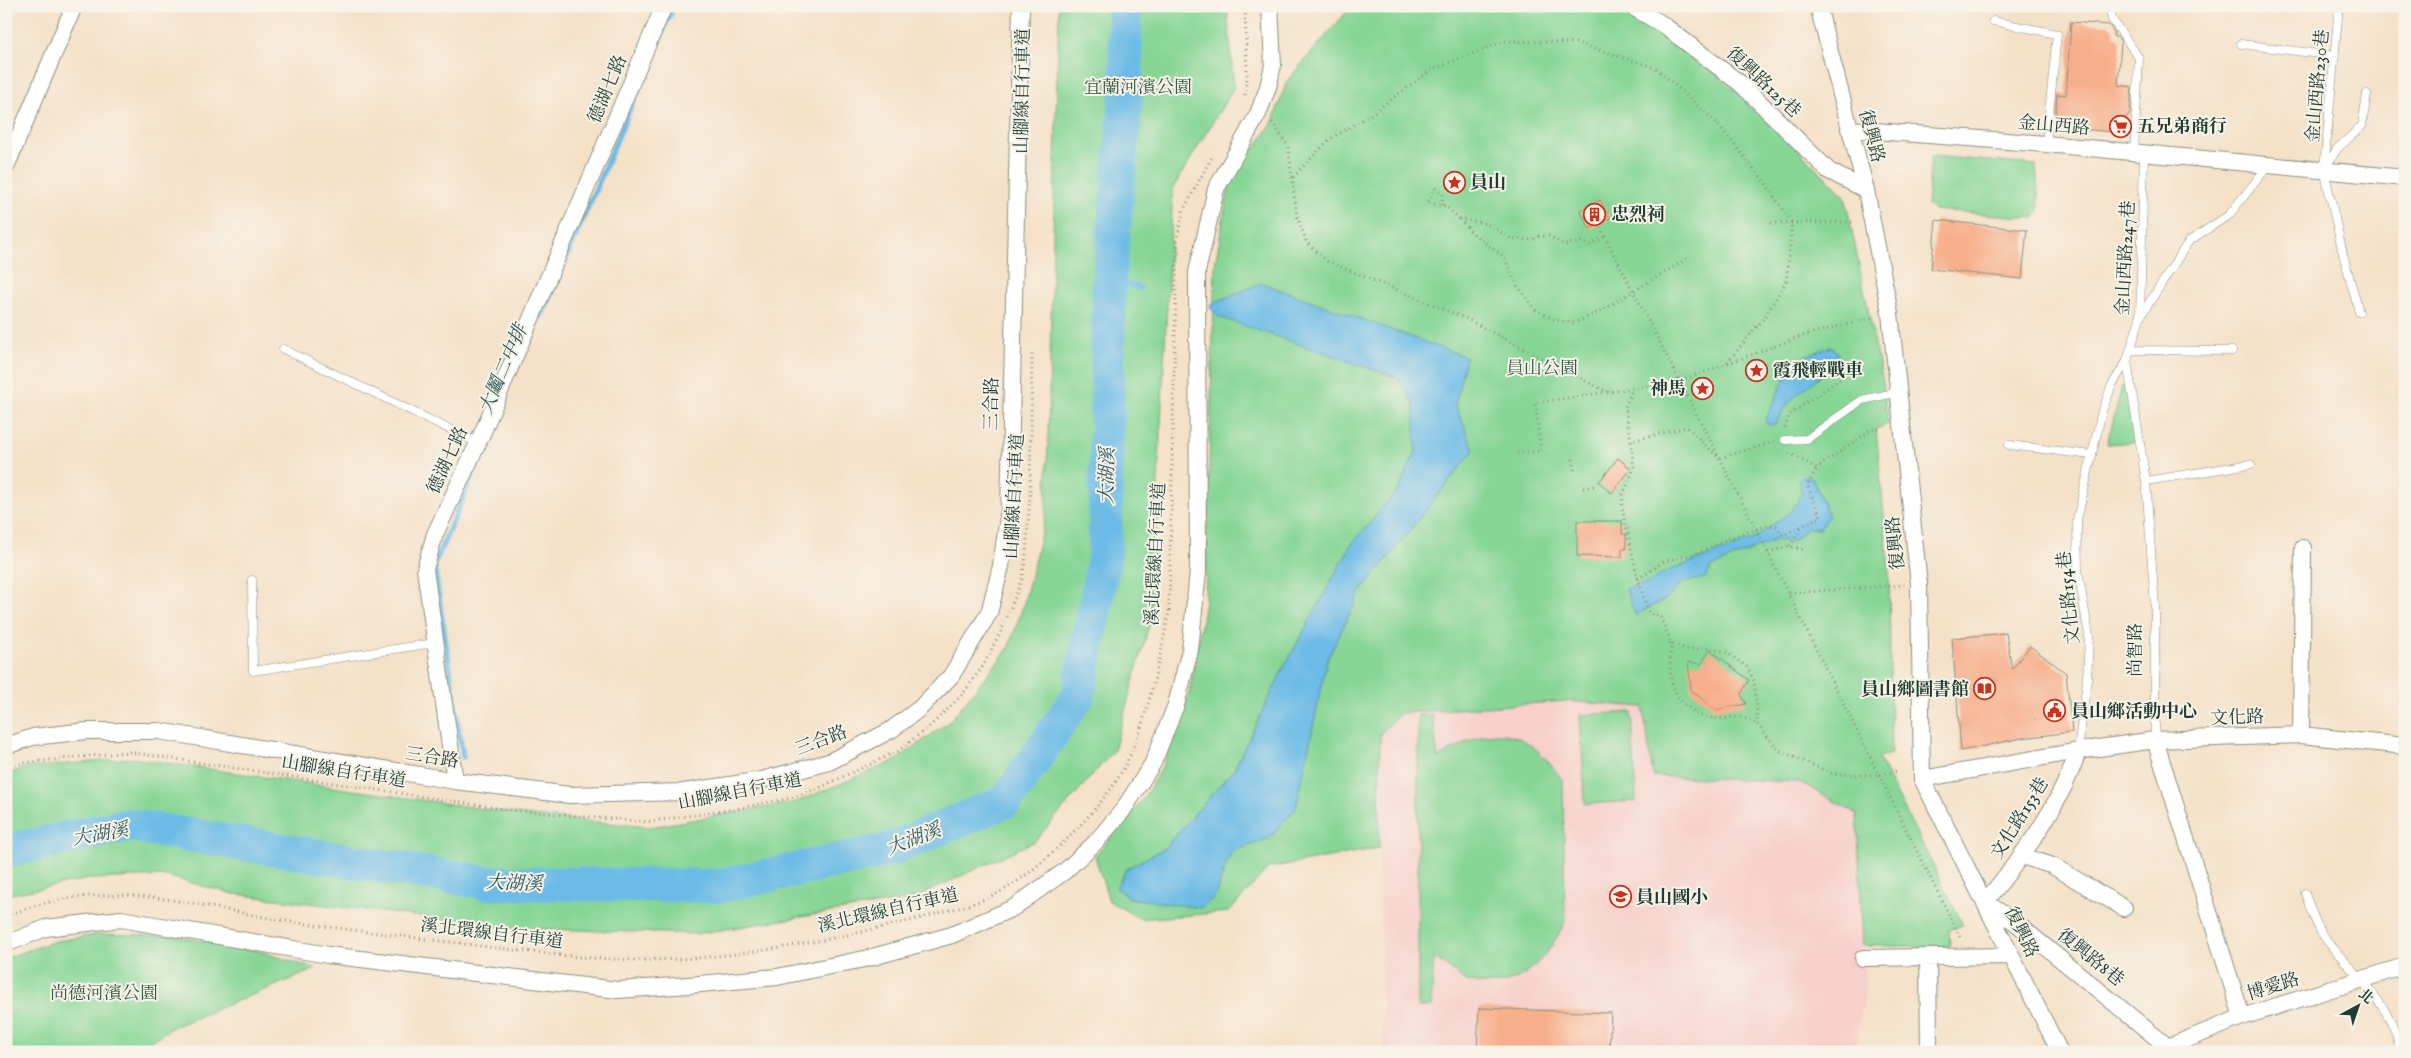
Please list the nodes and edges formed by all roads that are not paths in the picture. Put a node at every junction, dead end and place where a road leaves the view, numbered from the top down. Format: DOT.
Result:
graph roads {
  1 [pos="74,6"];
  2 [pos="664,6"];
  3 [pos="1021,6"];
  4 [pos="1270,6"];
  5 [pos="1631,6"];
  6 [pos="1818,6"];
  7 [pos="2109,6"];
  8 [pos="2339,6"];
  9 [pos="1992,21"];
  10 [pos="2241,44"];
  11 [pos="2335,56"];
  12 [pos="2367,94"];
  13 [pos="1849,129"];
  14 [pos="2046,144"];
  15 [pos="2139,154"];
  16 [pos="2270,164"];
  17 [pos="6,167"];
  18 [pos="2324,169"];
  19 [pos="2405,178"];
  20 [pos="1866,190"];
  21 [pos="2359,312"];
  22 [pos="2140,318"];
  23 [pos="283,349"];
  24 [pos="2130,350"];
  25 [pos="2232,351"];
  26 [pos="2127,361"];
  27 [pos="1899,392"];
  28 [pos="1785,440"];
  29 [pos="478,443"];
  30 [pos="2010,444"];
  31 [pos="2091,454"];
  32 [pos="2251,464"];
  33 [pos="2146,481"];
  34 [pos="2303,548"];
  35 [pos="252,580"];
  36 [pos="434,643"];
  37 [pos="2301,735"];
  38 [pos="2155,740"];
  39 [pos="6,746"];
  40 [pos="2405,746"];
  41 [pos="2078,751"];
  42 [pos="1922,779"];
  43 [pos="455,782"];
  44 [pos="2022,856"];
  45 [pos="2305,893"];
  46 [pos="1986,902"];
  47 [pos="2124,908"];
  48 [pos="6,944"];
  49 [pos="2011,956"];
  50 [pos="1928,957"];
  51 [pos="1863,958"];
  52 [pos="2405,966"];
  53 [pos="2360,980"];
  54 [pos="2242,1017"];
  55 [pos="2166,1050"];
  56 [pos="1929,1052"];
  57 [pos="2060,1052"];
  58 [pos="2400,1052"];
  1 -- 17 [label="street"];
  2 -- 29 [label="street, 德湖七路"];
  3 -- 43 [label="street, 三合路"];
  4 -- 48 [label="street"];
  5 -- 20 [label="street, 復興路125巷"];
  6 -- 13 [label="street, 復興路"];
  7 -- 15 [label="lane, 金山西路247巷"];
  8 -- 11 [label="lane, 金山西路230巷"];
  9 -- 14 [label="lane"];
  10 -- 11 [label="lane"];
  11 -- 18 [label="lane, 金山西路230巷"];
  12 -- 18 [label="lane"];
  13 -- 14 [label="street, 金山西路"];
  13 -- 20 [label="street, 復興路"];
  14 -- 15 [label="street, 金山西路"];
  15 -- 16 [label="street, 金山西路"];
  15 -- 22 [label="lane, 金山西路247巷"];
  16 -- 18 [label="street, 金山西路"];
  16 -- 22 [label="lane"];
  18 -- 19 [label="street, 金山西路"];
  18 -- 21 [label="lane, 金山西路230巷"];
  20 -- 27 [label="street, 復興路"];
  22 -- 24 [label="lane, 金山西路247巷"];
  23 -- 29 [label="lane"];
  24 -- 25 [label="lane"];
  24 -- 26 [label="lane, 金山西路247巷"];
  26 -- 31 [label="lane, 文化路154巷"];
  26 -- 33 [label="lane, 尚智路"];
  27 -- 28 [label="lane"];
  27 -- 42 [label="street, 復興路"];
  29 -- 36 [label="street, 德湖七路"];
  30 -- 31 [label="lane"];
  31 -- 41 [label="lane, 文化路154巷"];
  32 -- 33 [label="lane"];
  33 -- 38 [label="lane, 尚智路"];
  34 -- 37 [label="street"];
  35 -- 36 [label="lane"];
  36 -- 43 [label="street, 德湖七路"];
  37 -- 38 [label="street, 文化路"];
  37 -- 40 [label="street, 文化路"];
  38 -- 41 [label="street, 文化路"];
  38 -- 54 [label="street, 尚智路"];
  39 -- 43 [label="street, 三合路"];
  41 -- 42 [label="street, 文化路"];
  41 -- 44 [label="street, 文化路153巷"];
  42 -- 46 [label="street, 復興路"];
  44 -- 46 [label="street, 文化路153巷"];
  44 -- 47 [label="street"];
  45 -- 53 [label="lane"];
  46 -- 49 [label="street, 復興路"];
  46 -- 55 [label="street, 復興路8巷"];
  49 -- 50 [label="street"];
  49 -- 57 [label="street, 復興路"];
  50 -- 51 [label="street"];
  50 -- 56 [label="street"];
  52 -- 53 [label="street, 博愛路"];
  53 -- 54 [label="street, 博愛路"];
  53 -- 58 [label="lane"];
  54 -- 55 [label="street, 博愛路"];
}
